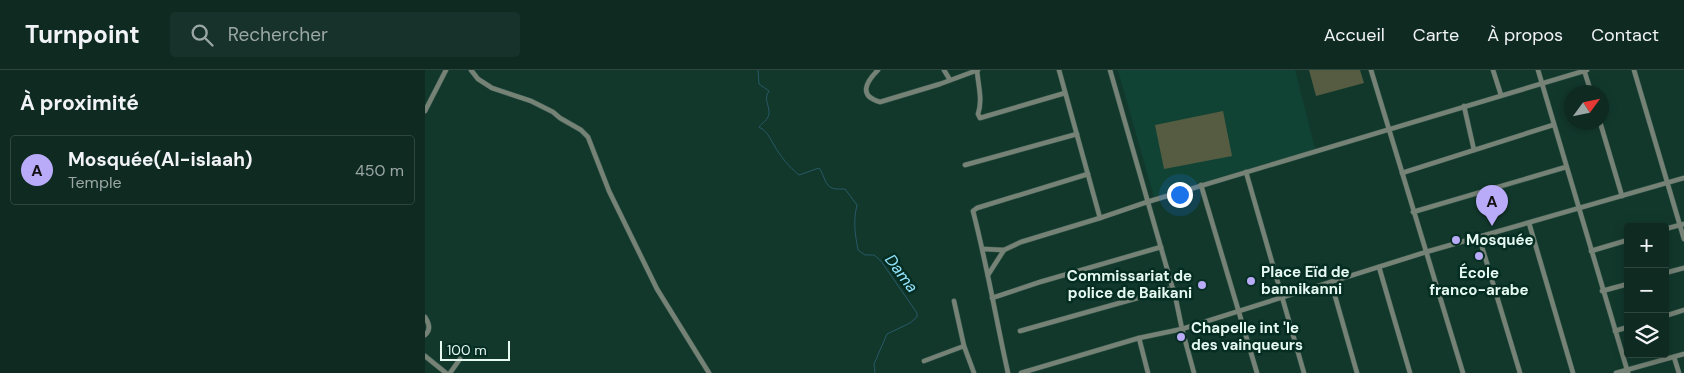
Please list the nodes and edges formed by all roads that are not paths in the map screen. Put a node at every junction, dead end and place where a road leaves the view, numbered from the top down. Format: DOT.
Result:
graph roads {
  1 [pos="446,70"];
  2 [pos="471,70"];
  3 [pos="878,70"];
  4 [pos="944,70"];
  5 [pos="977,70"];
  6 [pos="1059,70"];
  7 [pos="1110,70"];
  8 [pos="1371,70"];
  9 [pos="1493,70"];
  10 [pos="1538,70"];
  11 [pos="1585,70"];
  12 [pos="1634,70"];
  13 [pos="969,71"];
  14 [pos="950,80"];
  15 [pos="1541,83"];
  16 [pos="1589,85"];
  17 [pos="1065,93"];
  18 [pos="1501,95"];
  19 [pos="1464,106"];
  20 [pos="425,111"];
  21 [pos="1553,125"];
  22 [pos="1389,129"];
  23 [pos="1602,130"];
  24 [pos="1077,134"];
  25 [pos="1474,150"];
  26 [pos="965,164"];
  27 [pos="1565,167"];
  28 [pos="1246,172"];
  29 [pos="1402,173"];
  30 [pos="1088,174"];
  31 [pos="1684,178"];
  32 [pos="1667,183"];
  33 [pos="1201,185"];
  34 [pos="1622,196"];
  35 [pos="1147,202"];
  36 [pos="1578,208"];
  37 [pos="1413,212"];
  38 [pos="1100,218"];
  39 [pos="1529,223"];
  40 [pos="1682,224"];
  41 [pos="1669,228"];
  42 [pos="1479,237"];
  43 [pos="1684,239"];
  44 [pos="1624,241"];
  45 [pos="1161,247"];
  46 [pos="983,249"];
  47 [pos="1004,250"];
  48 [pos="1591,251"];
  49 [pos="1426,252"];
  50 [pos="1379,266"];
  51 [pos="1684,268"];
  52 [pos="1669,272"];
  53 [pos="988,275"];
  54 [pos="1331,282"];
  55 [pos="1624,285"];
  56 [pos="1173,288"];
  57 [pos="1602,291"];
  58 [pos="1282,297"];
  59 [pos="992,298"];
  60 [pos="954,301"];
  61 [pos="1684,310"];
  62 [pos="1238,311"];
  63 [pos="1669,315"];
  64 [pos="425,317"];
  65 [pos="1182,328"];
  66 [pos="1624,328"];
  67 [pos="1020,331"];
  68 [pos="1615,331"];
  69 [pos="426,333"];
  70 [pos="1139,338"];
  71 [pos="964,346"];
  72 [pos="1684,354"];
  73 [pos="425,356"];
  74 [pos="1674,357"];
  75 [pos="460,359"];
  76 [pos="924,361"];
  77 [pos="1627,371"];
  78 [pos="448,373"];
  79 [pos="709,373"];
  80 [pos="974,373"];
  81 [pos="1008,373"];
  82 [pos="1021,373"];
  83 [pos="1148,373"];
  84 [pos="1194,373"];
  85 [pos="1257,373"];
  86 [pos="1305,373"];
  87 [pos="1357,373"];
  88 [pos="1410,373"];
  89 [pos="1463,373"];
  90 [pos="1520,373"];
  91 [pos="1573,373"];
  92 [pos="1616,373"];
  93 [pos="1679,373"];
  1 -- 20 [label="street"];
  2 -- 79 [label="street"];
  3 -- 14 [label="street"];
  4 -- 14 [label="street"];
  5 -- 13 [label="street"];
  5 -- 17 [label="street"];
  6 -- 17 [label="street"];
  7 -- 35 [label="street"];
  8 -- 22 [label="street"];
  9 -- 18 [label="street"];
  10 -- 15 [label="street"];
  11 -- 15 [label="street"];
  11 -- 16 [label="street"];
  12 -- 32 [label="street"];
  13 -- 14 [label="street"];
  15 -- 18 [label="street"];
  15 -- 21 [label="street"];
  17 -- 24 [label="street"];
  18 -- 19 [label="street"];
  19 -- 22 [label="street"];
  19 -- 25 [label="street"];
  21 -- 25 [label="street"];
  21 -- 27 [label="street"];
  22 -- 28 [label="street"];
  22 -- 29 [label="street"];
  23 -- 34 [label="street"];
  24 -- 26 [label="street"];
  24 -- 30 [label="street"];
  25 -- 29 [label="street"];
  27 -- 36 [label="street"];
  27 -- 37 [label="street"];
  28 -- 33 [label="street"];
  28 -- 58 [label="street"];
  29 -- 37 [label="street"];
  30 -- 38 [label="street"];
  30 -- 46 [label="street"];
  31 -- 32 [label="street"];
  32 -- 34 [label="street"];
  32 -- 40 [label="street"];
  33 -- 35 [label="street"];
  33 -- 62 [label="street"];
  34 -- 36 [label="street"];
  35 -- 38 [label="street"];
  35 -- 45 [label="street"];
  36 -- 39 [label="street"];
  36 -- 48 [label="street"];
  37 -- 49 [label="street"];
  38 -- 47 [label="street"];
  39 -- 42 [label="street"];
  39 -- 91 [label="street"];
  40 -- 41 [label="street"];
  40 -- 43 [label="street"];
  42 -- 49 [label="street"];
  42 -- 90 [label="street"];
  44 -- 48 [label="street"];
  45 -- 56 [label="street"];
  45 -- 59 [label="street"];
  46 -- 47 [label="street"];
  46 -- 53 [label="street"];
  47 -- 53 [label="street"];
  48 -- 57 [label="street"];
  49 -- 50 [label="street"];
  49 -- 89 [label="street"];
  50 -- 54 [label="street"];
  50 -- 88 [label="street"];
  51 -- 52 [label="street"];
  53 -- 59 [label="street"];
  54 -- 58 [label="street"];
  54 -- 87 [label="street"];
  55 -- 57 [label="street"];
  56 -- 65 [label="street"];
  56 -- 67 [label="street"];
  57 -- 68 [label="street"];
  58 -- 62 [label="street"];
  58 -- 86 [label="street"];
  59 -- 81 [label="street"];
  60 -- 71 [label="street"];
  61 -- 63 [label="street"];
  62 -- 65 [label="street"];
  62 -- 85 [label="street"];
  64 -- 69 [label="street"];
  65 -- 70 [label="street"];
  65 -- 84 [label="street"];
  66 -- 68 [label="street"];
  68 -- 77 [label="street"];
  70 -- 82 [label="street"];
  70 -- 83 [label="street"];
  71 -- 76 [label="street"];
  71 -- 80 [label="street"];
  72 -- 74 [label="street"];
  73 -- 78 [label="street"];
  74 -- 77 [label="street"];
  74 -- 93 [label="street"];
  75 -- 78 [label="street"];
  77 -- 92 [label="street"];
}
